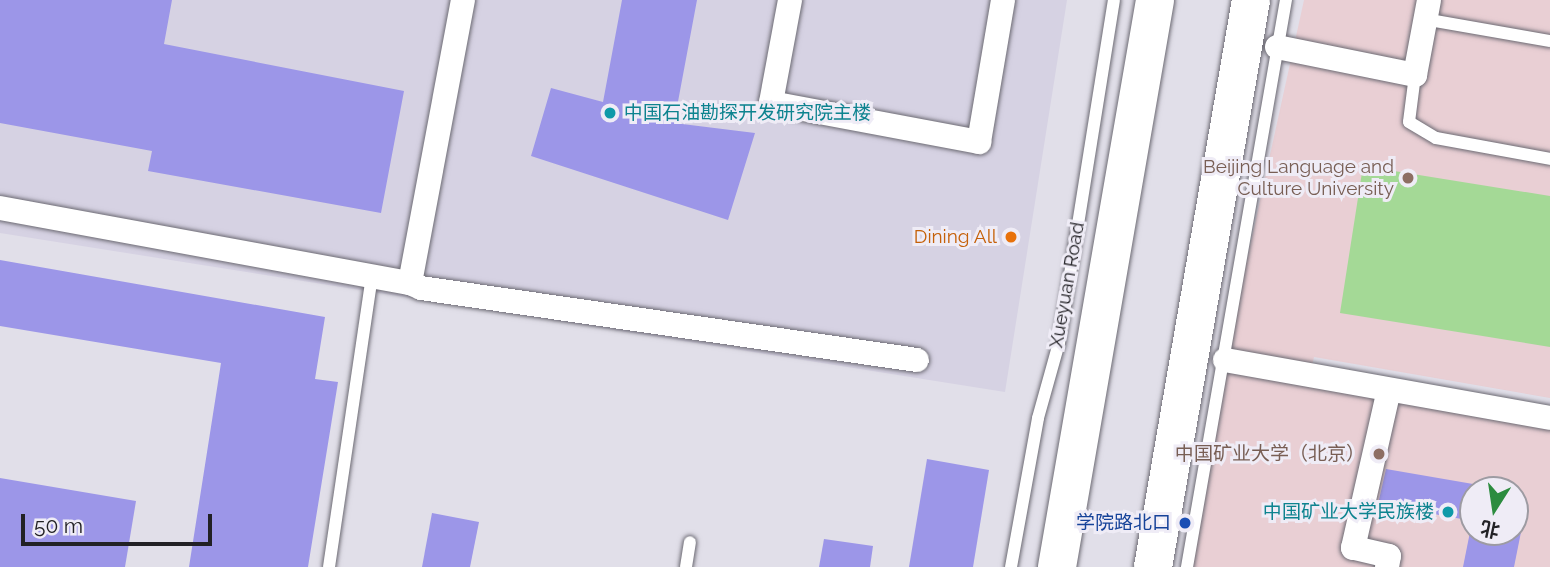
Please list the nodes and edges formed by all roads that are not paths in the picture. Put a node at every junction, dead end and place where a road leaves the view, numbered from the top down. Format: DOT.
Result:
graph roads {
  1 [pos="463,0"];
  2 [pos="790,0"];
  3 [pos="1003,0"];
  4 [pos="1114,0"];
  5 [pos="1155,0"];
  6 [pos="1251,0"];
  7 [pos="1286,0"];
  8 [pos="1426,10"];
  9 [pos="1550,41"];
  10 [pos="1277,47"];
  11 [pos="1415,75"];
  12 [pos="1550,159"];
  13 [pos="0,208"];
  14 [pos="372,276"];
  15 [pos="410,283"];
  16 [pos="917,359"];
  17 [pos="1226,360"];
  18 [pos="1389,390"];
  19 [pos="1550,418"];
  20 [pos="690,542"];
  21 [pos="329,567"];
  22 [pos="686,567"];
  23 [pos="1011,567"];
  24 [pos="1057,567"];
  25 [pos="1153,567"];
  26 [pos="1187,567"];
  27 [pos="1387,567"];
  1 -- 15 [label="street"];
  2 -- 3 [label="street"];
  4 -- 23 [label="lane, Xueyuan Road"];
  5 -- 24 [label="main road, Xueyuan Road"];
  6 -- 25 [label="main road"];
  7 -- 10 [label="lane"];
  8 -- 9 [label="lane"];
  8 -- 11 [label="street"];
  10 -- 11 [label="street"];
  10 -- 17 [label="lane"];
  11 -- 12 [label="lane"];
  13 -- 14 [label="street"];
  14 -- 15 [label="street"];
  14 -- 21 [label="lane"];
  15 -- 16 [label="street"];
  17 -- 18 [label="street"];
  17 -- 26 [label="lane"];
  18 -- 19 [label="street"];
  18 -- 27 [label="street"];
  20 -- 22 [label="lane"];
}
